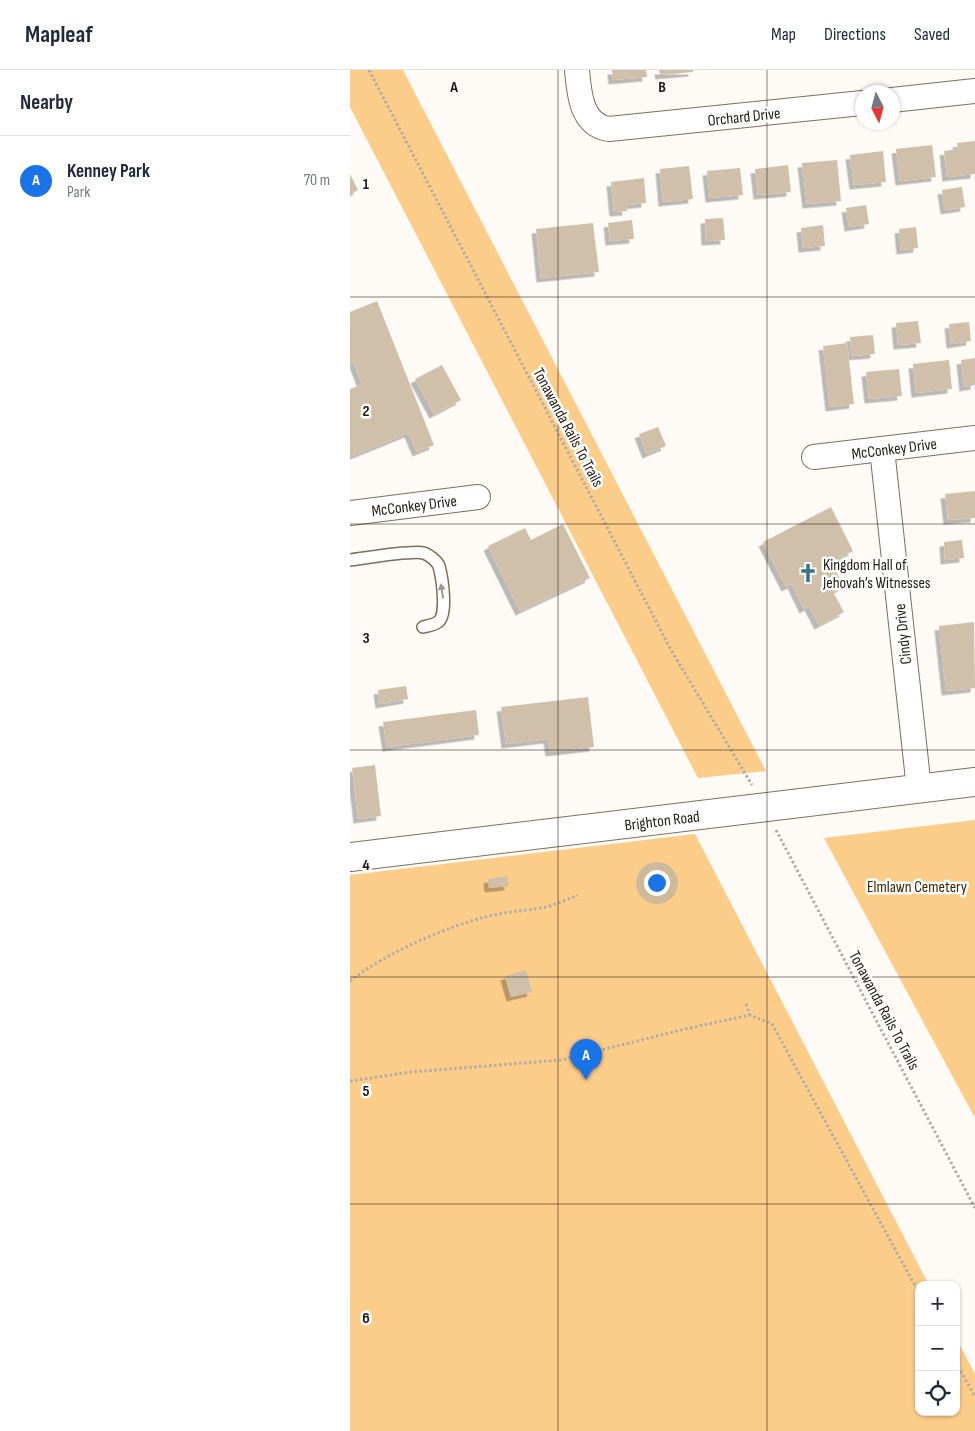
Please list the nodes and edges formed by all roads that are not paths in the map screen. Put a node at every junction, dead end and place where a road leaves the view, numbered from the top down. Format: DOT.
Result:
graph roads {
  1 [pos="577,70"];
  2 [pos="975,91"];
  3 [pos="900,99"];
  4 [pos="855,104"];
  5 [pos="975,438"];
  6 [pos="882,450"];
  7 [pos="814,457"];
  8 [pos="478,497"];
  9 [pos="350,513"];
  10 [pos="350,560"];
  11 [pos="423,628"];
  12 [pos="975,782"];
  13 [pos="919,789"];
  14 [pos="350,857"];
  1 -- 4 [label="street, Orchard Drive"];
  2 -- 3 [label="street"];
  5 -- 6 [label="street, McConkey Drive"];
  6 -- 7 [label="street, McConkey Drive"];
  6 -- 13 [label="street, Cindy Drive"];
  8 -- 9 [label="street, McConkey Drive"];
  11 -- 10 [label="lane, one-way"];
  12 -- 13 [label="street, Brighton Road"];
  13 -- 14 [label="street, Brighton Road"];
}
